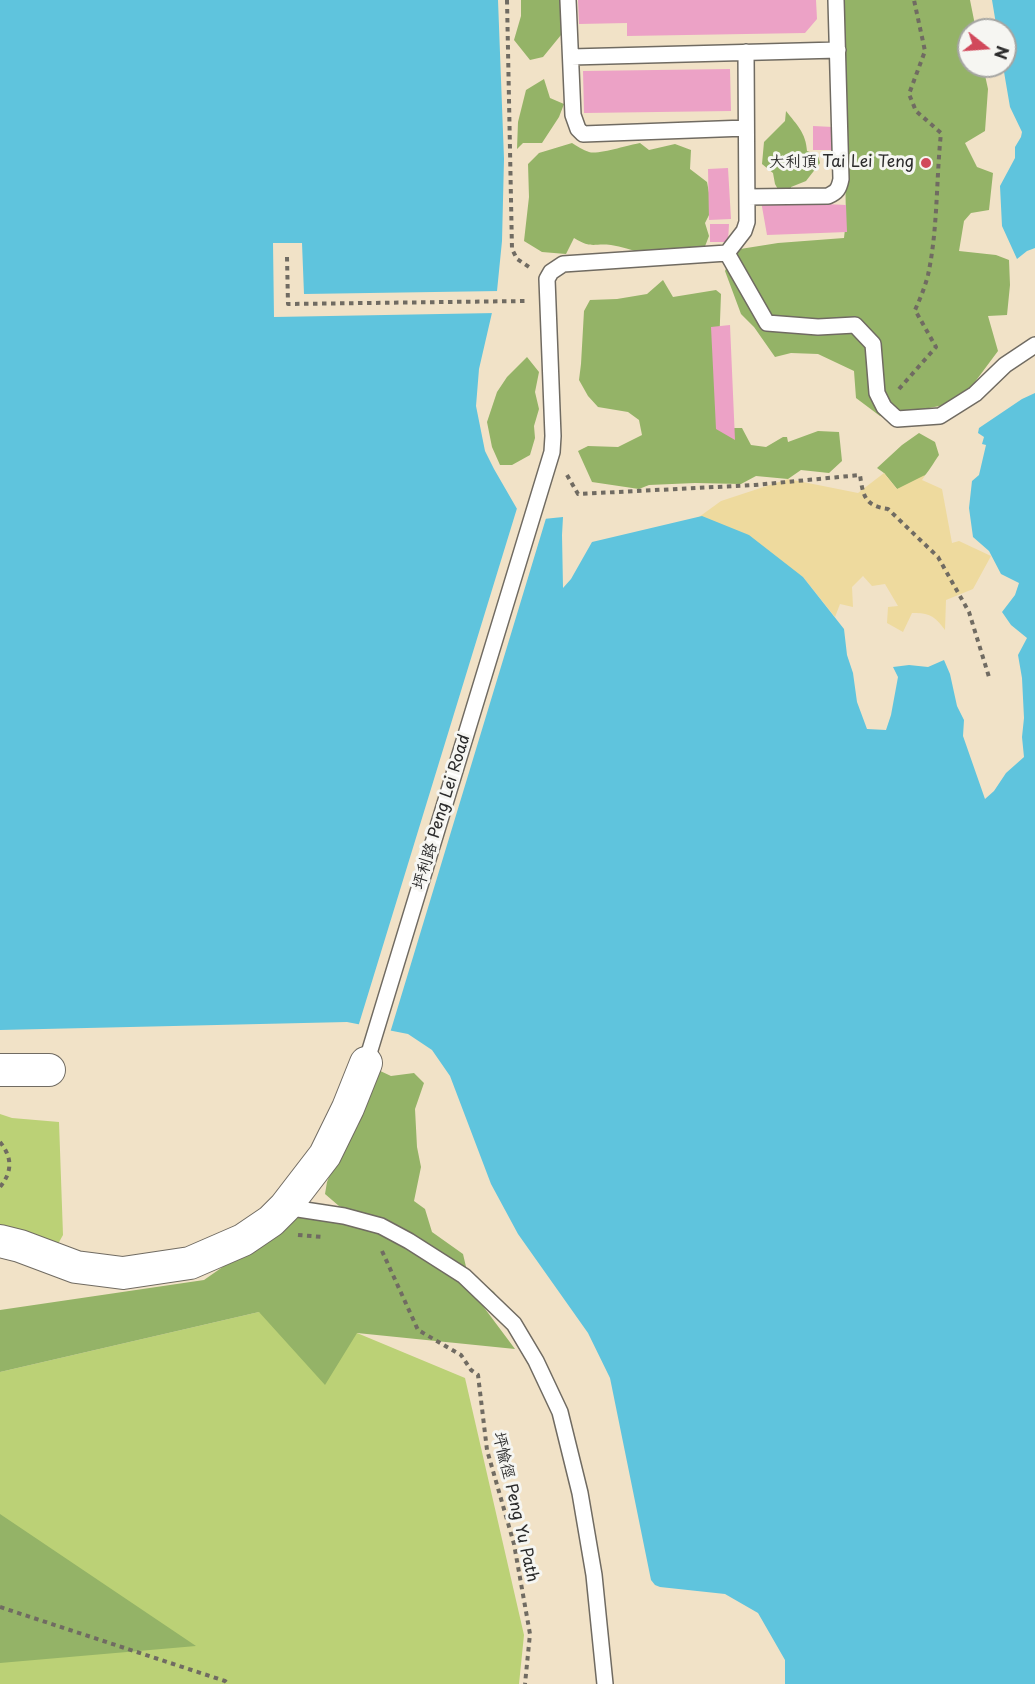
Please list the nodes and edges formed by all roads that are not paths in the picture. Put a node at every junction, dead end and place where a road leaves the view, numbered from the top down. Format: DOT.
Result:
graph roads {
  1 [pos="568,0"];
  2 [pos="836,0"];
  3 [pos="838,50"];
  4 [pos="746,52"];
  5 [pos="571,57"];
  6 [pos="746,128"];
  7 [pos="747,197"];
  8 [pos="727,253"];
  9 [pos="1035,345"];
  10 [pos="366,1063"];
  11 [pos="0,1070"];
  12 [pos="50,1070"];
  13 [pos="285,1207"];
  14 [pos="0,1241"];
  15 [pos="605,1684"];
  1 -- 5 [label="lane"];
  2 -- 3 [label="lane"];
  3 -- 4 [label="lane"];
  3 -- 7 [label="lane"];
  4 -- 5 [label="lane"];
  4 -- 6 [label="lane"];
  5 -- 6 [label="lane"];
  6 -- 7 [label="lane"];
  7 -- 8 [label="lane"];
  8 -- 9 [label="lane"];
  8 -- 10 [label="lane, 坪利路 Peng Lei Road"];
  10 -- 13 [label="street, 坪利路 Peng Lei Road"];
  11 -- 12 [label="street"];
  13 -- 14 [label="street, 坪利路 Peng Lei Road"];
  13 -- 15 [label="lane"];
}
